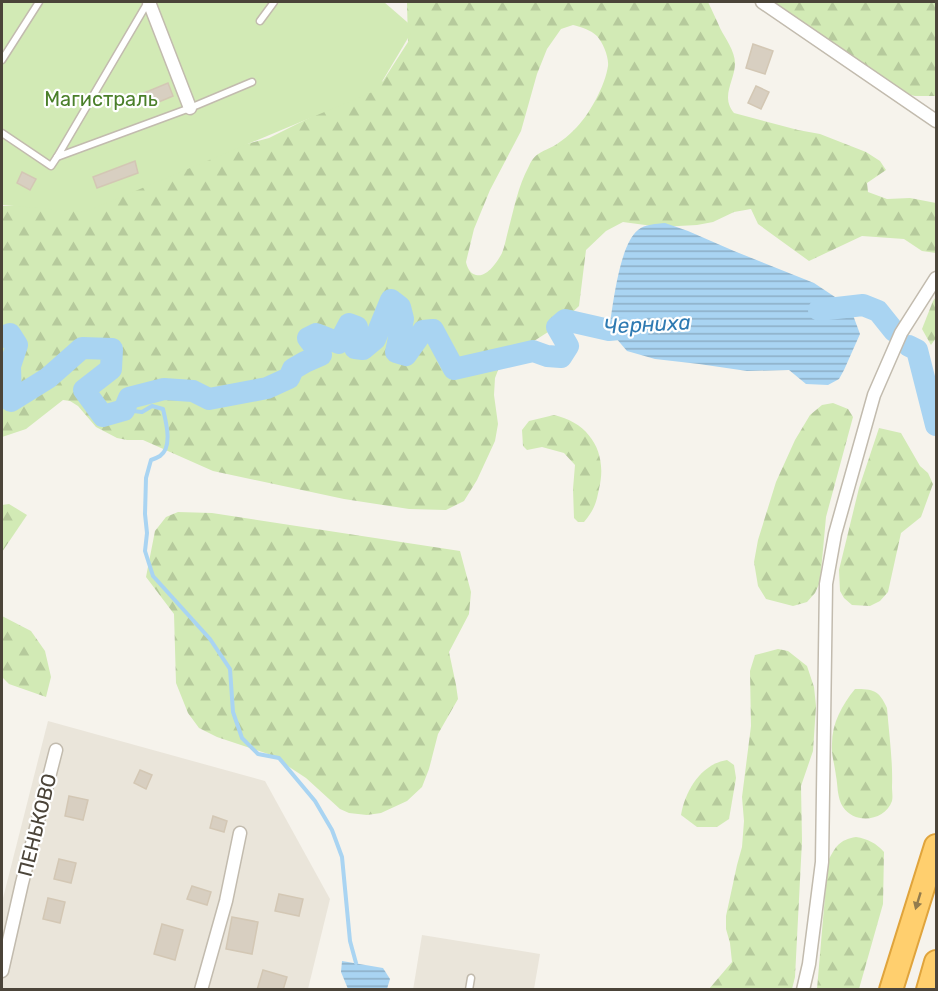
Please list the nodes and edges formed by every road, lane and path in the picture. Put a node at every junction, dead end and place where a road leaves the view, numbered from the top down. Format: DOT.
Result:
graph roads {
  1 [pos="39,2"];
  2 [pos="149,2"];
  3 [pos="274,2"];
  4 [pos="762,2"];
  5 [pos="260,21"];
  6 [pos="2,60"];
  7 [pos="252,82"];
  8 [pos="190,108"];
  9 [pos="936,121"];
  10 [pos="2,134"];
  11 [pos="57,157"];
  12 [pos="936,278"];
  13 [pos="56,750"];
  14 [pos="240,832"];
  15 [pos="936,846"];
  16 [pos="936,962"];
  17 [pos="2,971"];
  18 [pos="471,978"];
  19 [pos="201,990"];
  20 [pos="469,990"];
  21 [pos="803,990"];
  22 [pos="891,990"];
  23 [pos="928,990"];
  1 -- 6 [label="lane"];
  2 -- 8 [label="street"];
  2 -- 11 [label="lane"];
  3 -- 5 [label="lane"];
  4 -- 9 [label="street"];
  7 -- 8 [label="lane"];
  8 -- 11 [label="lane"];
  10 -- 11 [label="lane"];
  12 -- 21 [label="street"];
  13 -- 17 [label="street, ПЕНЬКОВО"];
  14 -- 19 [label="street"];
  15 -- 22 [label="highway, one-way"];
  16 -- 23 [label="highway"];
  18 -- 20 [label="lane"];
}
